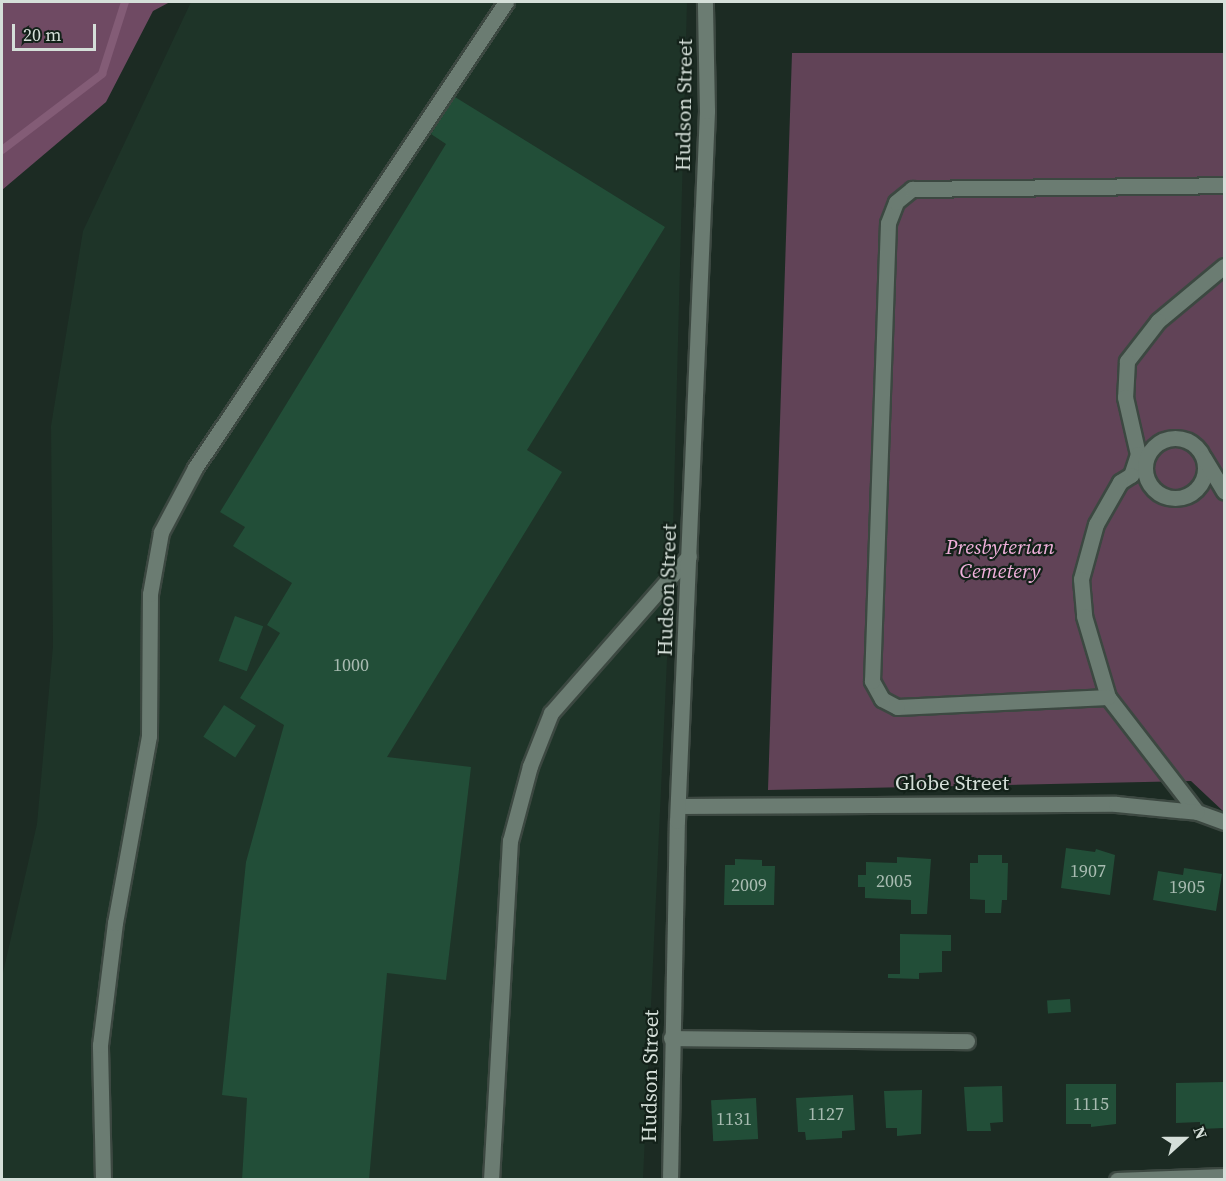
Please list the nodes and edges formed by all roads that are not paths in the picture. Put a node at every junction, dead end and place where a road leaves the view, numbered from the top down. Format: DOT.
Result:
graph roads {
  1 [pos="506,2"];
  2 [pos="705,2"];
  3 [pos="1224,185"];
  4 [pos="1224,266"];
  5 [pos="1202,455"];
  6 [pos="1141,456"];
  7 [pos="1147,479"];
  8 [pos="1224,488"];
  9 [pos="1184,497"];
  10 [pos="689,556"];
  11 [pos="1108,697"];
  12 [pos="678,806"];
  13 [pos="1197,812"];
  14 [pos="1224,822"];
  15 [pos="671,1038"];
  16 [pos="967,1041"];
  17 [pos="1224,1176"];
  18 [pos="103,1179"];
  19 [pos="491,1179"];
  20 [pos="670,1179"];
  21 [pos="1117,1179"];
  1 -- 18 [label="street"];
  2 -- 10 [label="street, Hudson Street"];
  3 -- 11 [label="street"];
  4 -- 6 [label="street"];
  5 -- 6 [label="street"];
  5 -- 8 [label="street"];
  5 -- 9 [label="street"];
  6 -- 7 [label="street"];
  6 -- 7 [label="street"];
  6 -- 11 [label="street"];
  7 -- 9 [label="street"];
  8 -- 9 [label="street"];
  10 -- 12 [label="street, Hudson Street"];
  10 -- 19 [label="street"];
  11 -- 13 [label="street"];
  12 -- 13 [label="street, Globe Street"];
  12 -- 15 [label="street, Hudson Street"];
  13 -- 14 [label="street, Globe Street"];
  15 -- 16 [label="street"];
  15 -- 20 [label="street, Hudson Street"];
  17 -- 21 [label="street"];
}
